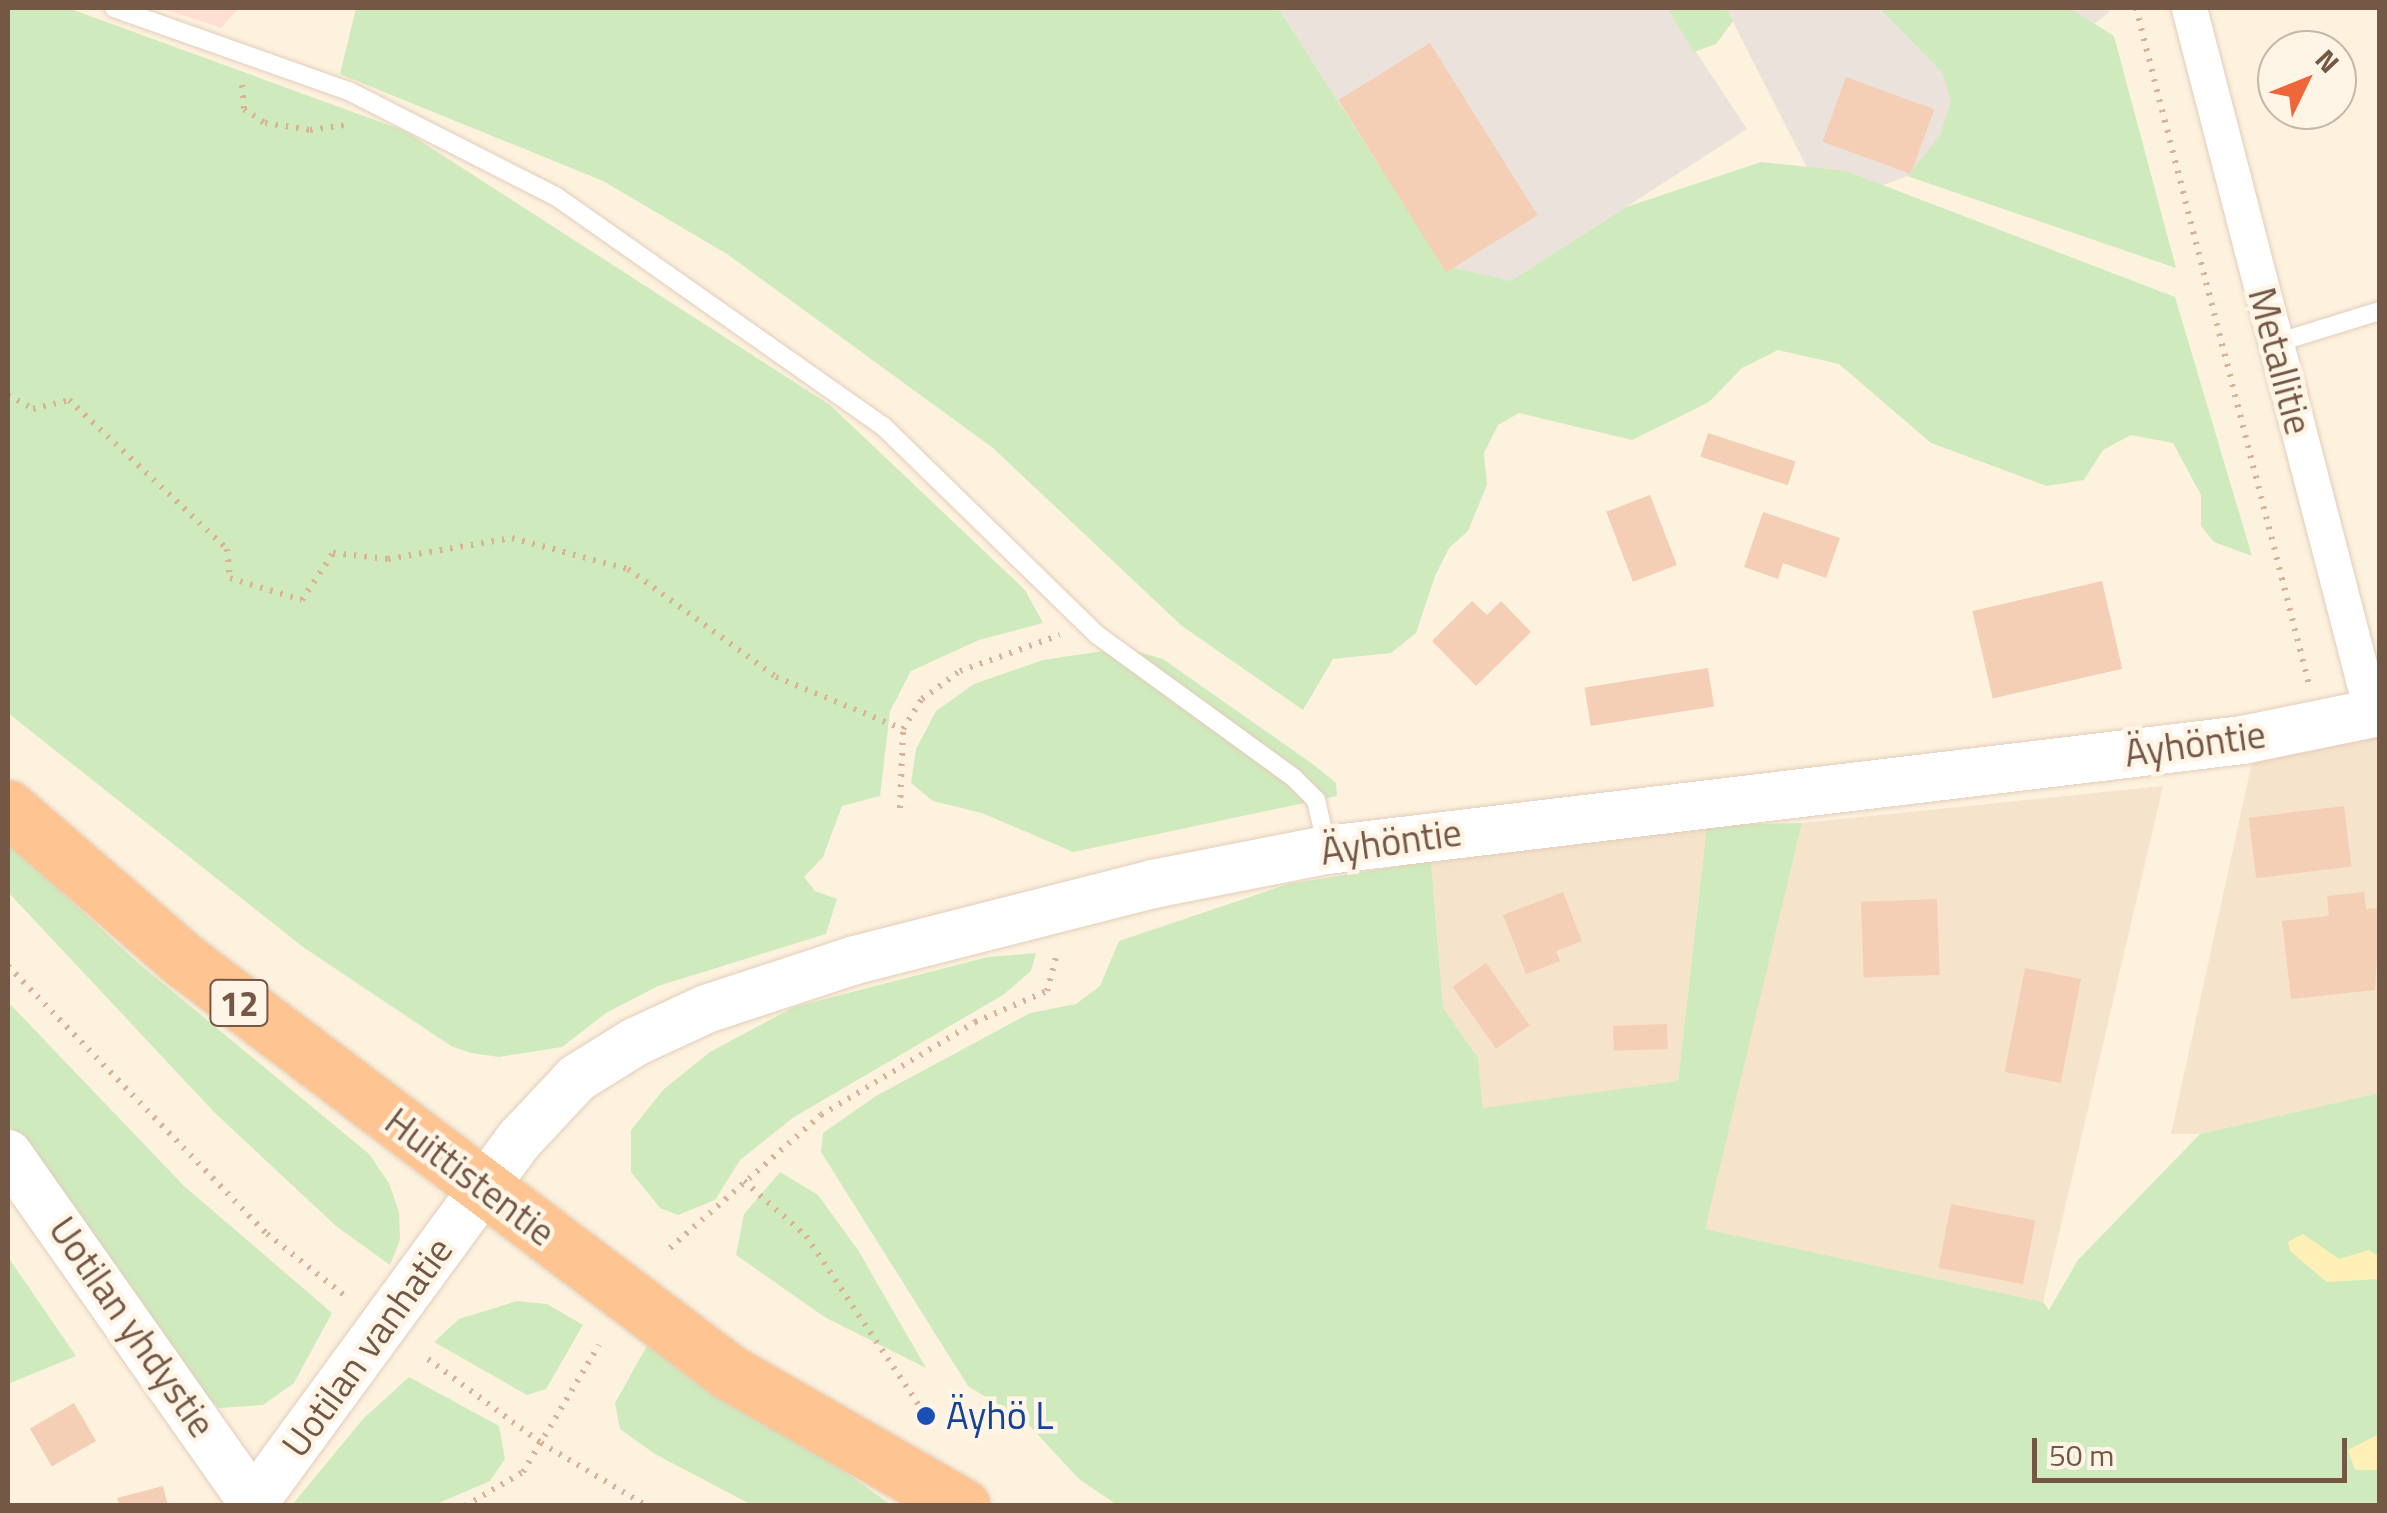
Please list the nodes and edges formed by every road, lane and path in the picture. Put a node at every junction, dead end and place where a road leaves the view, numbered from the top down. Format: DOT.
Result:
graph roads {
  1 [pos="114,8"];
  2 [pos="2136,8"];
  3 [pos="2189,8"];
  4 [pos="260,60"];
  5 [pos="393,111"];
  6 [pos="2380,312"];
  7 [pos="2276,343"];
  8 [pos="8,395"];
  9 [pos="1096,634"];
  10 [pos="2309,684"];
  11 [pos="2376,713"];
  12 [pos="903,729"];
  13 [pos="8,808"];
  14 [pos="900,808"];
  15 [pos="1328,850"];
  16 [pos="1052,912"];
  17 [pos="8,966"];
  18 [pos="8,1154"];
  19 [pos="744,1181"];
  20 [pos="481,1186"];
  21 [pos="670,1248"];
  22 [pos="344,1295"];
  23 [pos="599,1345"];
  24 [pos="428,1359"];
  25 [pos="926,1416"];
  26 [pos="541,1443"];
  27 [pos="252,1504"];
  28 [pos="466,1506"];
  29 [pos="647,1506"];
  30 [pos="962,1506"];
  1 -- 4 [label="lane"];
  2 -- 10 [label="path"];
  3 -- 7 [label="street, Metallitie"];
  4 -- 5 [label="lane"];
  4 -- 5 [label="path"];
  5 -- 9 [label="lane"];
  6 -- 7 [label="lane"];
  7 -- 11 [label="street, Metallitie"];
  8 -- 12 [label="path"];
  9 -- 12 [label="path"];
  9 -- 15 [label="lane"];
  11 -- 15 [label="main road, Äyhöntie"];
  12 -- 14 [label="path"];
  13 -- 20 [label="highway, Huittistentie / 12"];
  15 -- 16 [label="main road, Äyhöntie"];
  16 -- 19 [label="path"];
  16 -- 20 [label="main road, Äyhöntie"];
  17 -- 22 [label="path"];
  18 -- 27 [label="main road, Uotilan yhdystie"];
  19 -- 21 [label="path"];
  19 -- 25 [label="path"];
  20 -- 27 [label="main road, Uotilan vanhatie"];
  20 -- 30 [label="highway, Huittistentie / 12"];
  23 -- 26 [label="path"];
  24 -- 26 [label="path"];
  26 -- 28 [label="path"];
  26 -- 29 [label="path"];
}
